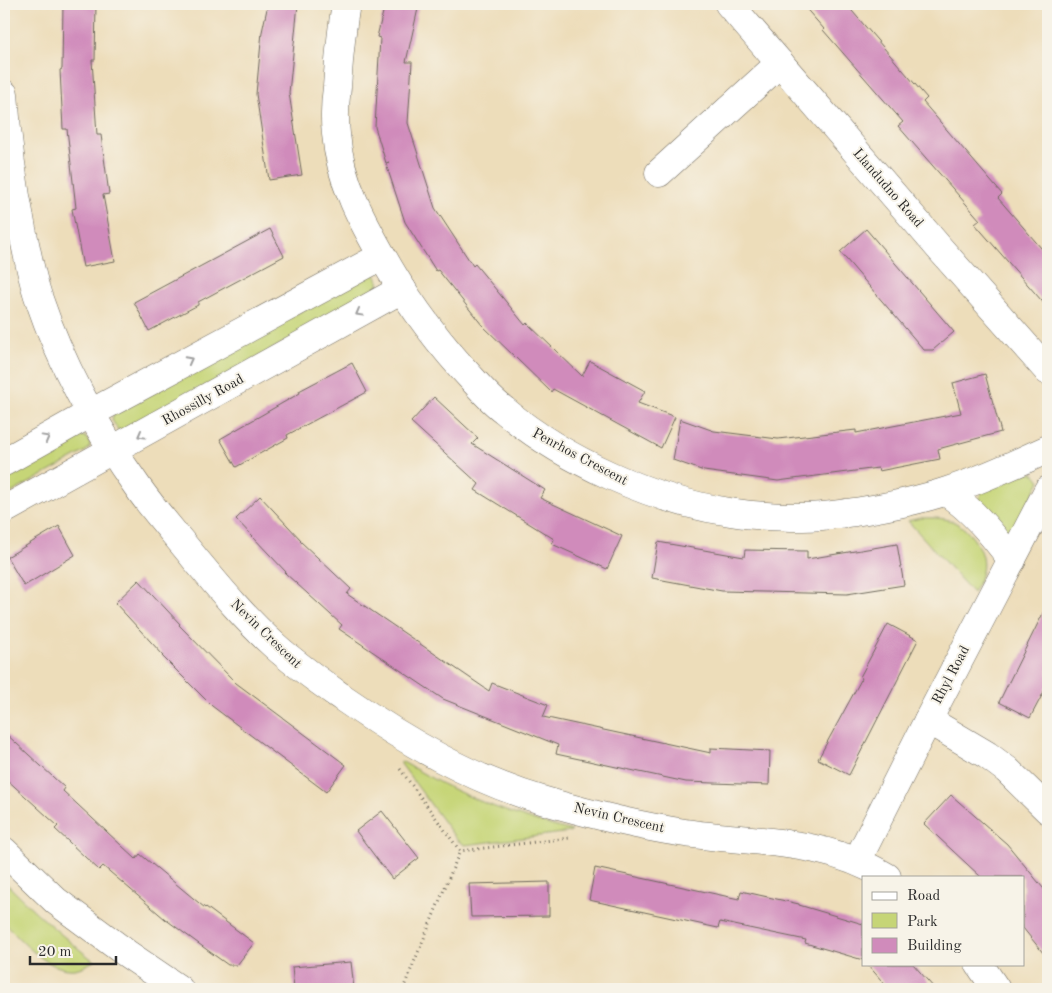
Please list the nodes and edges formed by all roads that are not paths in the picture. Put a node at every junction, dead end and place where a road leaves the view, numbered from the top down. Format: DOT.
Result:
graph roads {
  1 [pos="346,4"];
  2 [pos="729,4"];
  3 [pos="780,63"];
  4 [pos="4,94"];
  5 [pos="659,173"];
  6 [pos="382,256"];
  7 [pos="402,289"];
  8 [pos="1048,371"];
  9 [pos="91,413"];
  10 [pos="1048,449"];
  11 [pos="113,450"];
  12 [pos="4,462"];
  13 [pos="1048,490"];
  14 [pos="946,492"];
  15 [pos="4,510"];
  16 [pos="1012,560"];
  17 [pos="928,720"];
  18 [pos="1048,810"];
  19 [pos="4,851"];
  20 [pos="857,861"];
  21 [pos="884,876"];
  22 [pos="980,966"];
  23 [pos="179,989"];
  24 [pos="996,989"];
  1 -- 6 [label="street, Penrhos Crescent"];
  2 -- 3 [label="street, Llandudno Road"];
  3 -- 5 [label="street"];
  3 -- 8 [label="street, Llandudno Road"];
  4 -- 9 [label="street, Nevin Crescent"];
  6 -- 7 [label="street, Penrhos Crescent"];
  9 -- 6 [label="street, one-way"];
  7 -- 11 [label="street, Rhossilly Road, one-way"];
  7 -- 14 [label="street, Penrhos Crescent"];
  9 -- 11 [label="street, Nevin Crescent"];
  12 -- 9 [label="street, one-way"];
  10 -- 14 [label="street, Penrhos Crescent"];
  11 -- 15 [label="street, Rhossilly Road"];
  11 -- 20 [label="street, Nevin Crescent"];
  13 -- 16 [label="street, Rhyl Road"];
  14 -- 16 [label="street"];
  16 -- 17 [label="street, Rhyl Road"];
  17 -- 18 [label="street"];
  17 -- 20 [label="street, Rhyl Road"];
  19 -- 23 [label="street"];
  20 -- 21 [label="street, Nevin Crescent"];
  22 -- 24 [label="street"];
}
